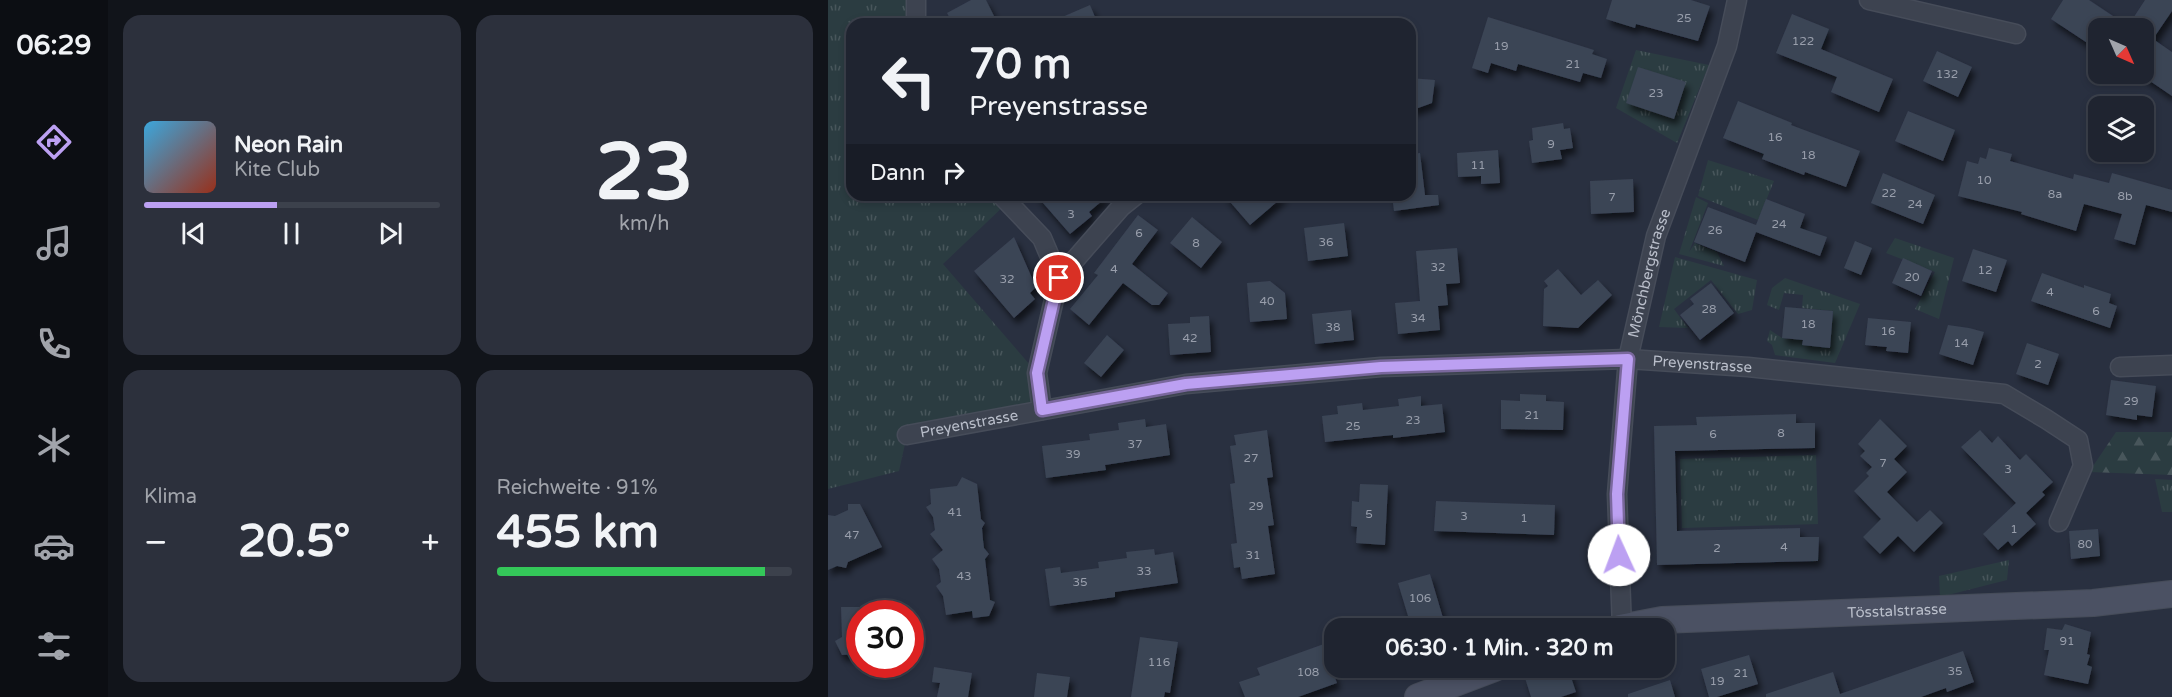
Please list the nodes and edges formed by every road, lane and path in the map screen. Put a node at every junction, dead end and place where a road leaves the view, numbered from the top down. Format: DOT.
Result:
graph roads {
  1 [pos="916,0"];
  2 [pos="1737,0"];
  3 [pos="1869,0"];
  4 [pos="916,18"];
  5 [pos="2016,34"];
  6 [pos="1007,201"];
  7 [pos="1128,201"];
  8 [pos="1059,278"];
  9 [pos="1628,359"];
  10 [pos="2172,364"];
  11 [pos="2120,367"];
  12 [pos="1042,410"];
  13 [pos="907,435"];
  14 [pos="2059,522"];
  15 [pos="2172,594"];
  16 [pos="1621,618"];
  17 [pos="1675,619"];
  18 [pos="1480,678"];
  19 [pos="1463,689"];
  20 [pos="1418,697"];
  1 -- 4 [label="street"];
  2 -- 9 [label="street, Mönchbergstrasse"];
  3 -- 5 [label="street"];
  6 -- 8 [label="street"];
  7 -- 8 [label="street"];
  8 -- 12 [label="street"];
  9 -- 12 [label="street, Preyenstrasse"];
  9 -- 14 [label="street, Preyenstrasse"];
  9 -- 16 [label="street, Mönchbergstrasse"];
  10 -- 11 [label="street"];
  12 -- 13 [label="street, Preyenstrasse"];
  15 -- 17 [label="main road, Tösstalstrasse"];
  18 -- 19 [label="main road"];
  19 -- 20 [label="main road"];
}
